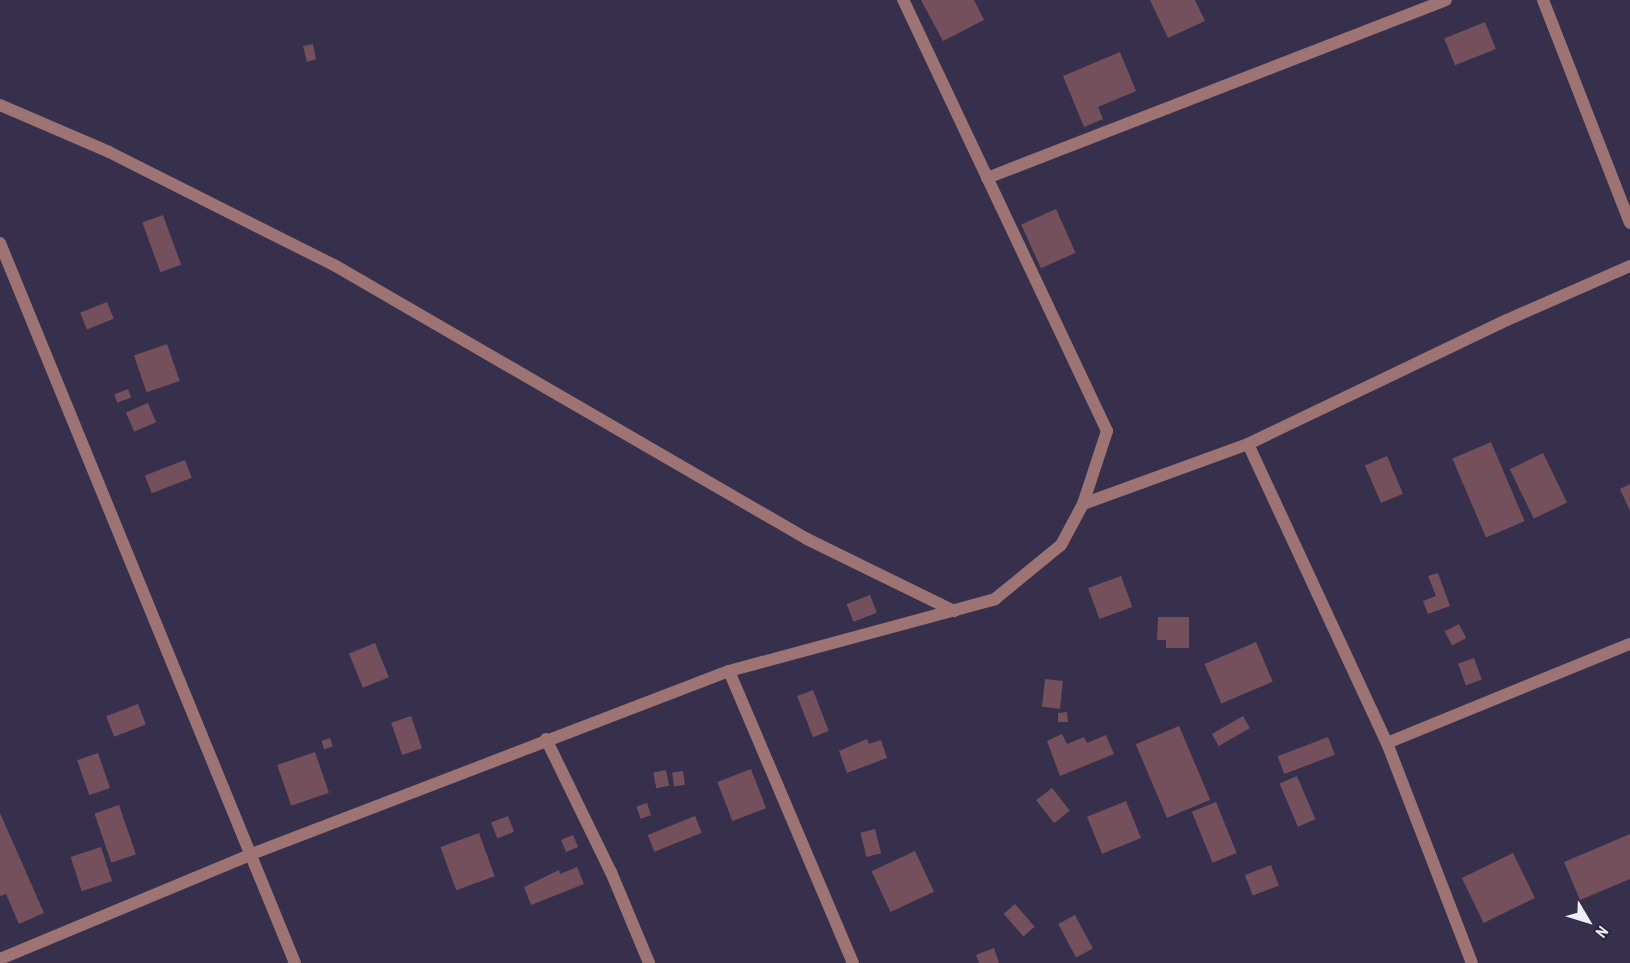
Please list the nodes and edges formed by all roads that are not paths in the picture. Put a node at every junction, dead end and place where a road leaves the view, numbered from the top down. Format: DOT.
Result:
graph roads {
  1 [pos="903,0"];
  2 [pos="1446,0"];
  3 [pos="1543,0"];
  4 [pos="0,105"];
  5 [pos="987,178"];
  6 [pos="1630,223"];
  7 [pos="0,243"];
  8 [pos="4,262"];
  9 [pos="1630,266"];
  10 [pos="1248,444"];
  11 [pos="1083,504"];
  12 [pos="954,611"];
  13 [pos="1630,644"];
  14 [pos="729,671"];
  15 [pos="546,739"];
  16 [pos="1387,744"];
  17 [pos="252,854"];
  18 [pos="0,959"];
  19 [pos="296,963"];
  20 [pos="649,963"];
  21 [pos="853,963"];
  22 [pos="1472,963"];
  1 -- 5 [label="street"];
  2 -- 5 [label="street"];
  3 -- 6 [label="street"];
  4 -- 12 [label="street"];
  5 -- 11 [label="street"];
  7 -- 8 [label="street"];
  8 -- 17 [label="street"];
  9 -- 10 [label="street"];
  10 -- 11 [label="street"];
  10 -- 16 [label="street"];
  11 -- 12 [label="street"];
  12 -- 14 [label="street"];
  13 -- 16 [label="street"];
  14 -- 15 [label="street"];
  14 -- 21 [label="street"];
  15 -- 17 [label="street"];
  15 -- 20 [label="street"];
  16 -- 22 [label="street"];
  17 -- 18 [label="street"];
  17 -- 19 [label="street"];
}
